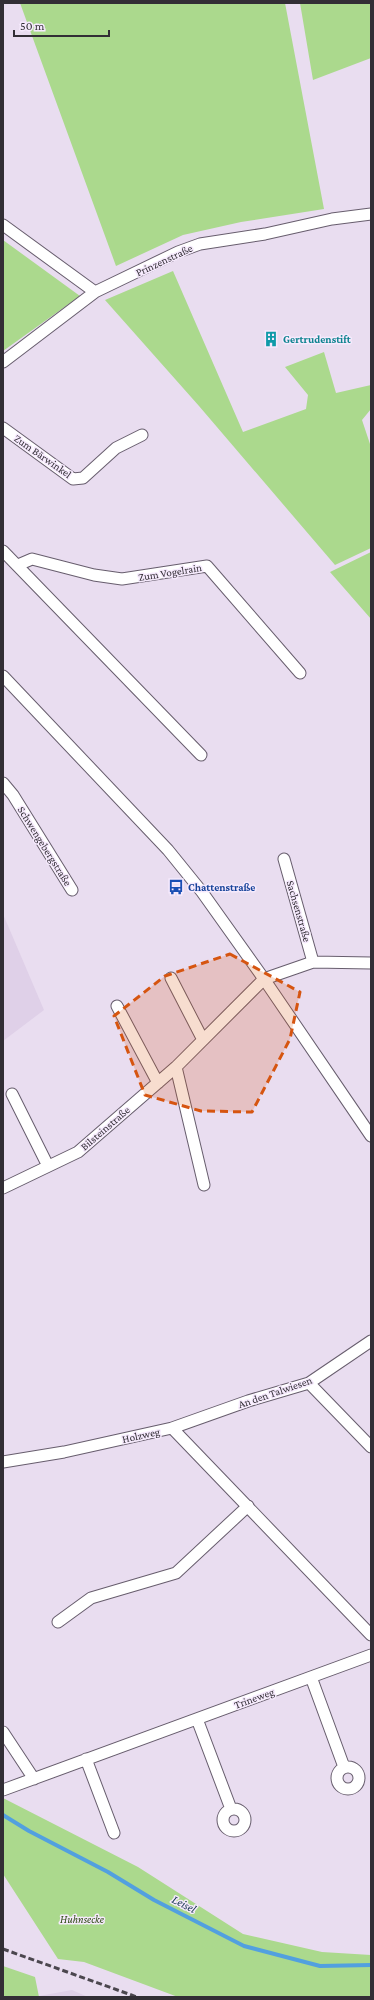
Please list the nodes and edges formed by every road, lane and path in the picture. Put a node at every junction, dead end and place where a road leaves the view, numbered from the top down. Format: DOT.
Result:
graph roads {
  1 [pos="371,214"];
  2 [pos="3,225"];
  3 [pos="95,292"];
  4 [pos="3,362"];
  5 [pos="3,428"];
  6 [pos="142,435"];
  7 [pos="3,551"];
  8 [pos="18,565"];
  9 [pos="300,673"];
  10 [pos="3,676"];
  11 [pos="201,756"];
  12 [pos="3,783"];
  13 [pos="284,859"];
  14 [pos="72,890"];
  15 [pos="313,962"];
  16 [pos="371,963"];
  17 [pos="171,978"];
  18 [pos="264,979"];
  19 [pos="117,1006"];
  20 [pos="203,1040"];
  21 [pos="176,1067"];
  22 [pos="158,1083"];
  23 [pos="12,1094"];
  24 [pos="371,1136"];
  25 [pos="48,1166"];
  26 [pos="204,1184"];
  27 [pos="3,1188"];
  28 [pos="371,1341"];
  29 [pos="309,1382"];
  30 [pos="172,1428"];
  31 [pos="371,1447"];
  32 [pos="3,1462"];
  33 [pos="248,1506"];
  34 [pos="58,1622"];
  35 [pos="371,1636"];
  36 [pos="371,1654"];
  37 [pos="310,1677"];
  38 [pos="197,1718"];
  39 [pos="3,1732"];
  40 [pos="86,1759"];
  41 [pos="344,1767"];
  42 [pos="34,1779"];
  43 [pos="3,1790"];
  44 [pos="231,1809"];
  45 [pos="114,1833"];
  1 -- 3 [label="street, Prinzenstraße"];
  2 -- 3 [label="street"];
  3 -- 4 [label="street"];
  5 -- 6 [label="street, Zum Bärwinkel"];
  7 -- 8 [label="street"];
  8 -- 9 [label="street, Zum Vogelrain"];
  8 -- 11 [label="street"];
  10 -- 18 [label="street"];
  12 -- 14 [label="street, Schwengebergstraße"];
  13 -- 15 [label="street, Sachsenstraße"];
  15 -- 16 [label="street"];
  15 -- 18 [label="street"];
  17 -- 20 [label="street"];
  18 -- 20 [label="street, Bilsteinstraße"];
  18 -- 24 [label="street"];
  19 -- 22 [label="street"];
  20 -- 21 [label="street, Bilsteinstraße"];
  21 -- 22 [label="street, Bilsteinstraße"];
  21 -- 26 [label="street"];
  22 -- 25 [label="street, Bilsteinstraße"];
  23 -- 25 [label="street"];
  25 -- 27 [label="street, Bilsteinstraße"];
  28 -- 29 [label="street, An den Talwiesen"];
  29 -- 30 [label="street, An den Talwiesen"];
  29 -- 31 [label="street"];
  30 -- 32 [label="street, Holzweg"];
  30 -- 33 [label="street, Holzweg"];
  33 -- 34 [label="street"];
  33 -- 35 [label="street, Holzweg"];
  36 -- 37 [label="street, Trineweg"];
  37 -- 38 [label="street, Trineweg"];
  37 -- 41 [label="street"];
  38 -- 40 [label="street, Trineweg"];
  38 -- 44 [label="street"];
  39 -- 42 [label="street"];
  40 -- 42 [label="street, Trineweg"];
  40 -- 45 [label="street"];
  42 -- 43 [label="street, Trineweg"];
}
